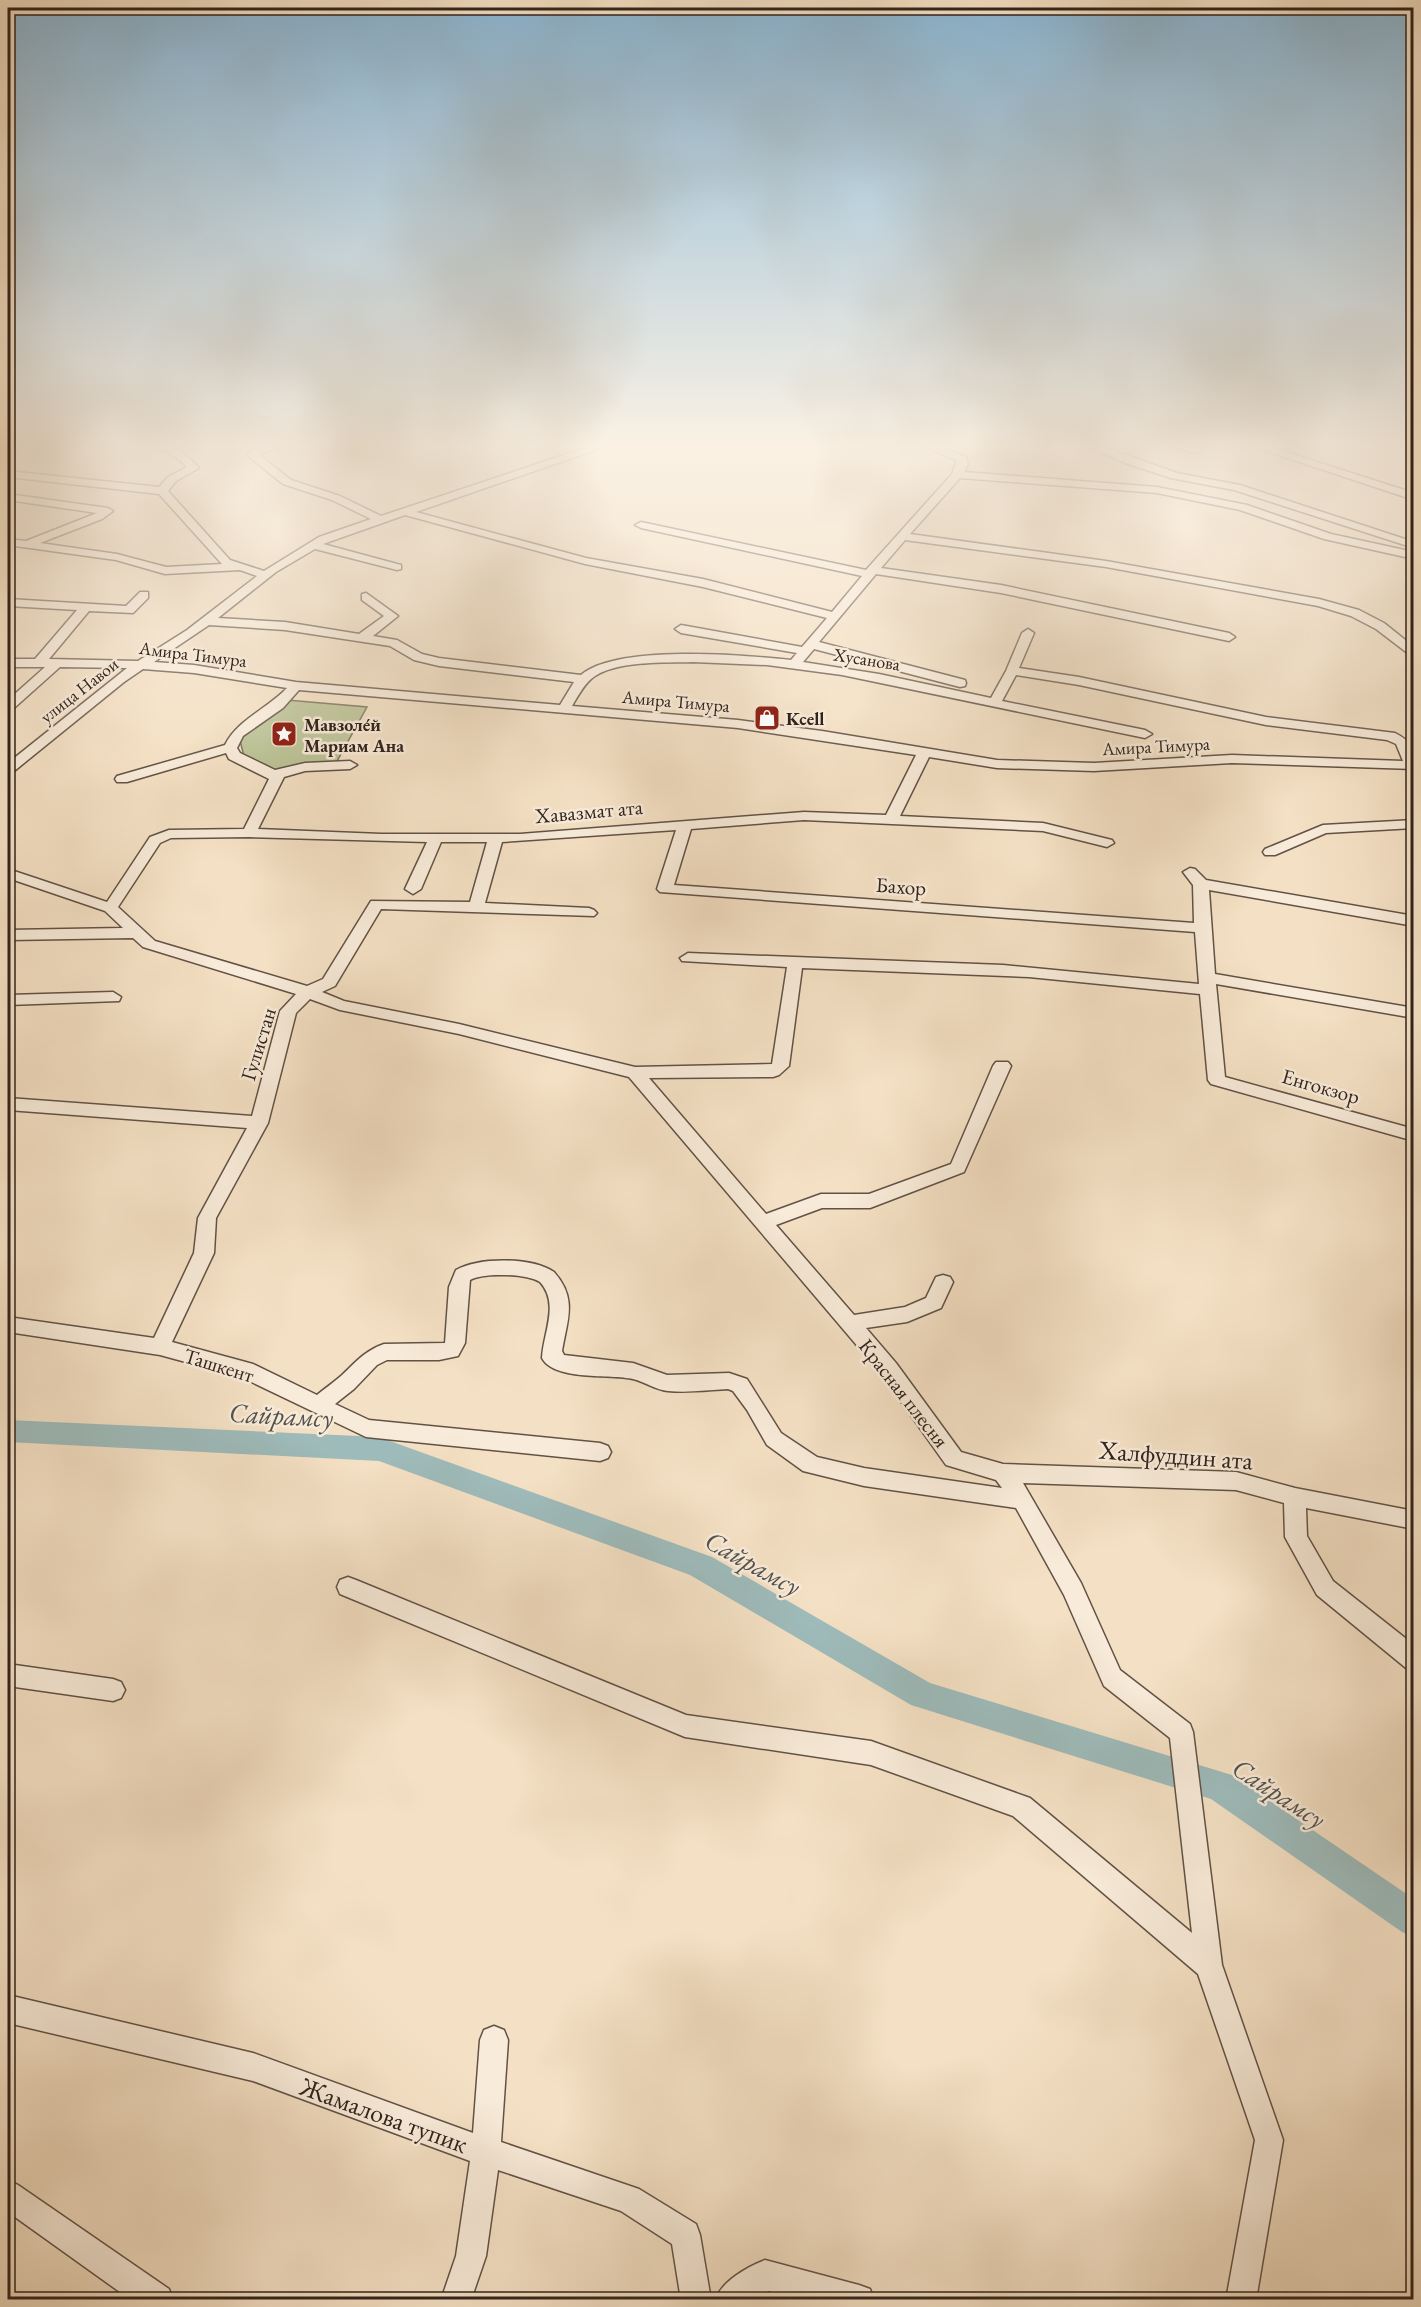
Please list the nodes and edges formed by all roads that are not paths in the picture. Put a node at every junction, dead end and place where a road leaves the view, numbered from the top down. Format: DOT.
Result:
graph roads {
  1 [pos="87,553"];
  2 [pos="218,553"];
  3 [pos="302,553"];
  4 [pos="343,553"];
  5 [pos="554,553"];
  6 [pos="776,553"];
  7 [pos="887,553"];
  8 [pos="1023,553"];
  9 [pos="1398,553"];
  10 [pos="1413,556"];
  11 [pos="240,567"];
  12 [pos="398,567"];
  13 [pos="871,572"];
  14 [pos="266,575"];
  15 [pos="144,595"];
  16 [pos="366,597"];
  17 [pos="8,602"];
  18 [pos="86,607"];
  19 [pos="835,616"];
  20 [pos="207,621"];
  21 [pos="681,629"];
  22 [pos="1028,633"];
  23 [pos="1229,637"];
  24 [pos="362,638"];
  25 [pos="808,648"];
  26 [pos="1413,654"];
  27 [pos="8,663"];
  28 [pos="39,663"];
  29 [pos="57,663"];
  30 [pos="144,665"];
  31 [pos="793,666"];
  32 [pos="1012,671"];
  33 [pos="583,679"];
  34 [pos="296,686"];
  35 [pos="997,699"];
  36 [pos="8,706"];
  37 [pos="564,708"];
  38 [pos="1145,734"];
  39 [pos="230,747"];
  40 [pos="924,752"];
  41 [pos="350,765"];
  42 [pos="1413,765"];
  43 [pos="8,769"];
  44 [pos="273,775"];
  45 [pos="122,779"];
  46 [pos="891,820"];
  47 [pos="685,824"];
  48 [pos="1413,824"];
  49 [pos="249,833"];
  50 [pos="436,838"];
  51 [pos="495,838"];
  52 [pos="1107,843"];
  53 [pos="1270,852"];
  54 [pos="8,873"];
  55 [pos="413,889"];
  56 [pos="477,907"];
  57 [pos="110,908"];
  58 [pos="589,913"];
  59 [pos="1413,921"];
  60 [pos="1202,928"];
  61 [pos="135,933"];
  62 [pos="8,935"];
  63 [pos="688,958"];
  64 [pos="795,964"];
  65 [pos="1207,984"];
  66 [pos="308,992"];
  67 [pos="113,997"];
  68 [pos="8,1000"];
  69 [pos="1413,1013"];
  70 [pos="1002,1066"];
  71 [pos="635,1073"];
  72 [pos="8,1104"];
  73 [pos="259,1123"];
  74 [pos="1413,1135"];
  75 [pos="763,1222"];
  76 [pos="943,1282"];
  77 [pos="850,1323"];
  78 [pos="8,1325"];
  79 [pos="160,1347"];
  80 [pos="318,1406"];
  81 [pos="600,1452"];
  82 [pos="1003,1473"];
  83 [pos="1295,1497"];
  84 [pos="1023,1500"];
  85 [pos="1413,1520"];
  86 [pos="348,1587"];
  87 [pos="1413,1660"];
  88 [pos="8,1675"];
  89 [pos="113,1690"];
  90 [pos="1209,1965"];
  91 [pos="8,2009"];
  92 [pos="494,2040"];
  93 [pos="486,2152"];
  94 [pos="8,2195"];
  95 [pos="158,2300"];
  96 [pos="456,2300"];
  97 [pos="696,2300"];
  98 [pos="730,2300"];
  99 [pos="859,2300"];
  100 [pos="1241,2300"];
  1 -- 11 [label="street"];
  2 -- 11 [label="street"];
  3 -- 14 [label="street, улица Навои"];
  4 -- 12 [label="street"];
  5 -- 19 [label="street"];
  6 -- 13 [label="street"];
  7 -- 13 [label="street"];
  8 -- 26 [label="street"];
  9 -- 10 [label="street"];
  11 -- 14 [label="street"];
  13 -- 19 [label="street"];
  13 -- 23 [label="street"];
  14 -- 20 [label="street, улица Навои"];
  15 -- 18 [label="street"];
  16 -- 24 [label="street"];
  17 -- 18 [label="street"];
  18 -- 28 [label="street"];
  19 -- 25 [label="street"];
  20 -- 24 [label="street"];
  20 -- 30 [label="street, улица Навои"];
  21 -- 25 [label="street"];
  22 -- 32 [label="street"];
  24 -- 33 [label="street"];
  25 -- 31 [label="street"];
  25 -- 35 [label="street"];
  27 -- 28 [label="street, Амира Тимура"];
  28 -- 29 [label="street, Амира Тимура"];
  29 -- 30 [label="street, Амира Тимура"];
  29 -- 36 [label="street"];
  30 -- 34 [label="street, Амира Тимура"];
  30 -- 43 [label="street, улица Навои"];
  31 -- 33 [label="street, Хусанова"];
  31 -- 35 [label="street, Хусанова"];
  32 -- 35 [label="street"];
  32 -- 42 [label="street"];
  33 -- 37 [label="street"];
  34 -- 37 [label="street, Амира Тимура"];
  34 -- 39 [label="street"];
  35 -- 38 [label="street, Хусанова"];
  37 -- 40 [label="street, Амира Тимура"];
  39 -- 44 [label="street"];
  39 -- 45 [label="street"];
  40 -- 42 [label="street, Амира Тимура"];
  40 -- 46 [label="street"];
  41 -- 44 [label="street"];
  44 -- 49 [label="street"];
  46 -- 47 [label="street, Хавазмат ата"];
  46 -- 52 [label="street, Хавазмат ата"];
  47 -- 51 [label="street, Хавазмат ата"];
  47 -- 60 [label="street, Бахор"];
  48 -- 53 [label="street"];
  49 -- 50 [label="street, Хавазмат ата"];
  49 -- 57 [label="street, Хавазмат ата"];
  50 -- 51 [label="street, Хавазмат ата"];
  50 -- 55 [label="street"];
  51 -- 56 [label="street"];
  54 -- 57 [label="street"];
  56 -- 58 [label="street, Гулистан"];
  56 -- 66 [label="street, Гулистан"];
  57 -- 61 [label="street"];
  59 -- 60 [label="street"];
  60 -- 65 [label="street"];
  61 -- 62 [label="street"];
  61 -- 66 [label="street"];
  63 -- 64 [label="street"];
  64 -- 65 [label="street"];
  64 -- 71 [label="street"];
  65 -- 69 [label="street"];
  65 -- 74 [label="street, Енгокзор"];
  66 -- 71 [label="street"];
  66 -- 73 [label="street, Гулистан"];
  67 -- 68 [label="street"];
  70 -- 75 [label="street"];
  71 -- 75 [label="street, Красная плесня"];
  72 -- 73 [label="street"];
  73 -- 79 [label="street, Гулистан"];
  75 -- 77 [label="street, Красная плесня"];
  76 -- 77 [label="street"];
  77 -- 82 [label="street, Красная плесня"];
  78 -- 79 [label="street, Ташкент"];
  79 -- 80 [label="street, Ташкент"];
  80 -- 81 [label="street, Ташкент"];
  80 -- 84 [label="street"];
  82 -- 83 [label="street, Халфуддин ата"];
  82 -- 84 [label="street"];
  83 -- 85 [label="street, Халфуддин ата"];
  83 -- 87 [label="street"];
  84 -- 90 [label="street"];
  86 -- 90 [label="street"];
  88 -- 89 [label="street"];
  90 -- 100 [label="street"];
  91 -- 93 [label="street, Жамалова тупик"];
  92 -- 93 [label="street"];
  93 -- 96 [label="street"];
  93 -- 97 [label="street, Жамалова тупик"];
  94 -- 95 [label="street"];
  98 -- 99 [label="street"];
}
